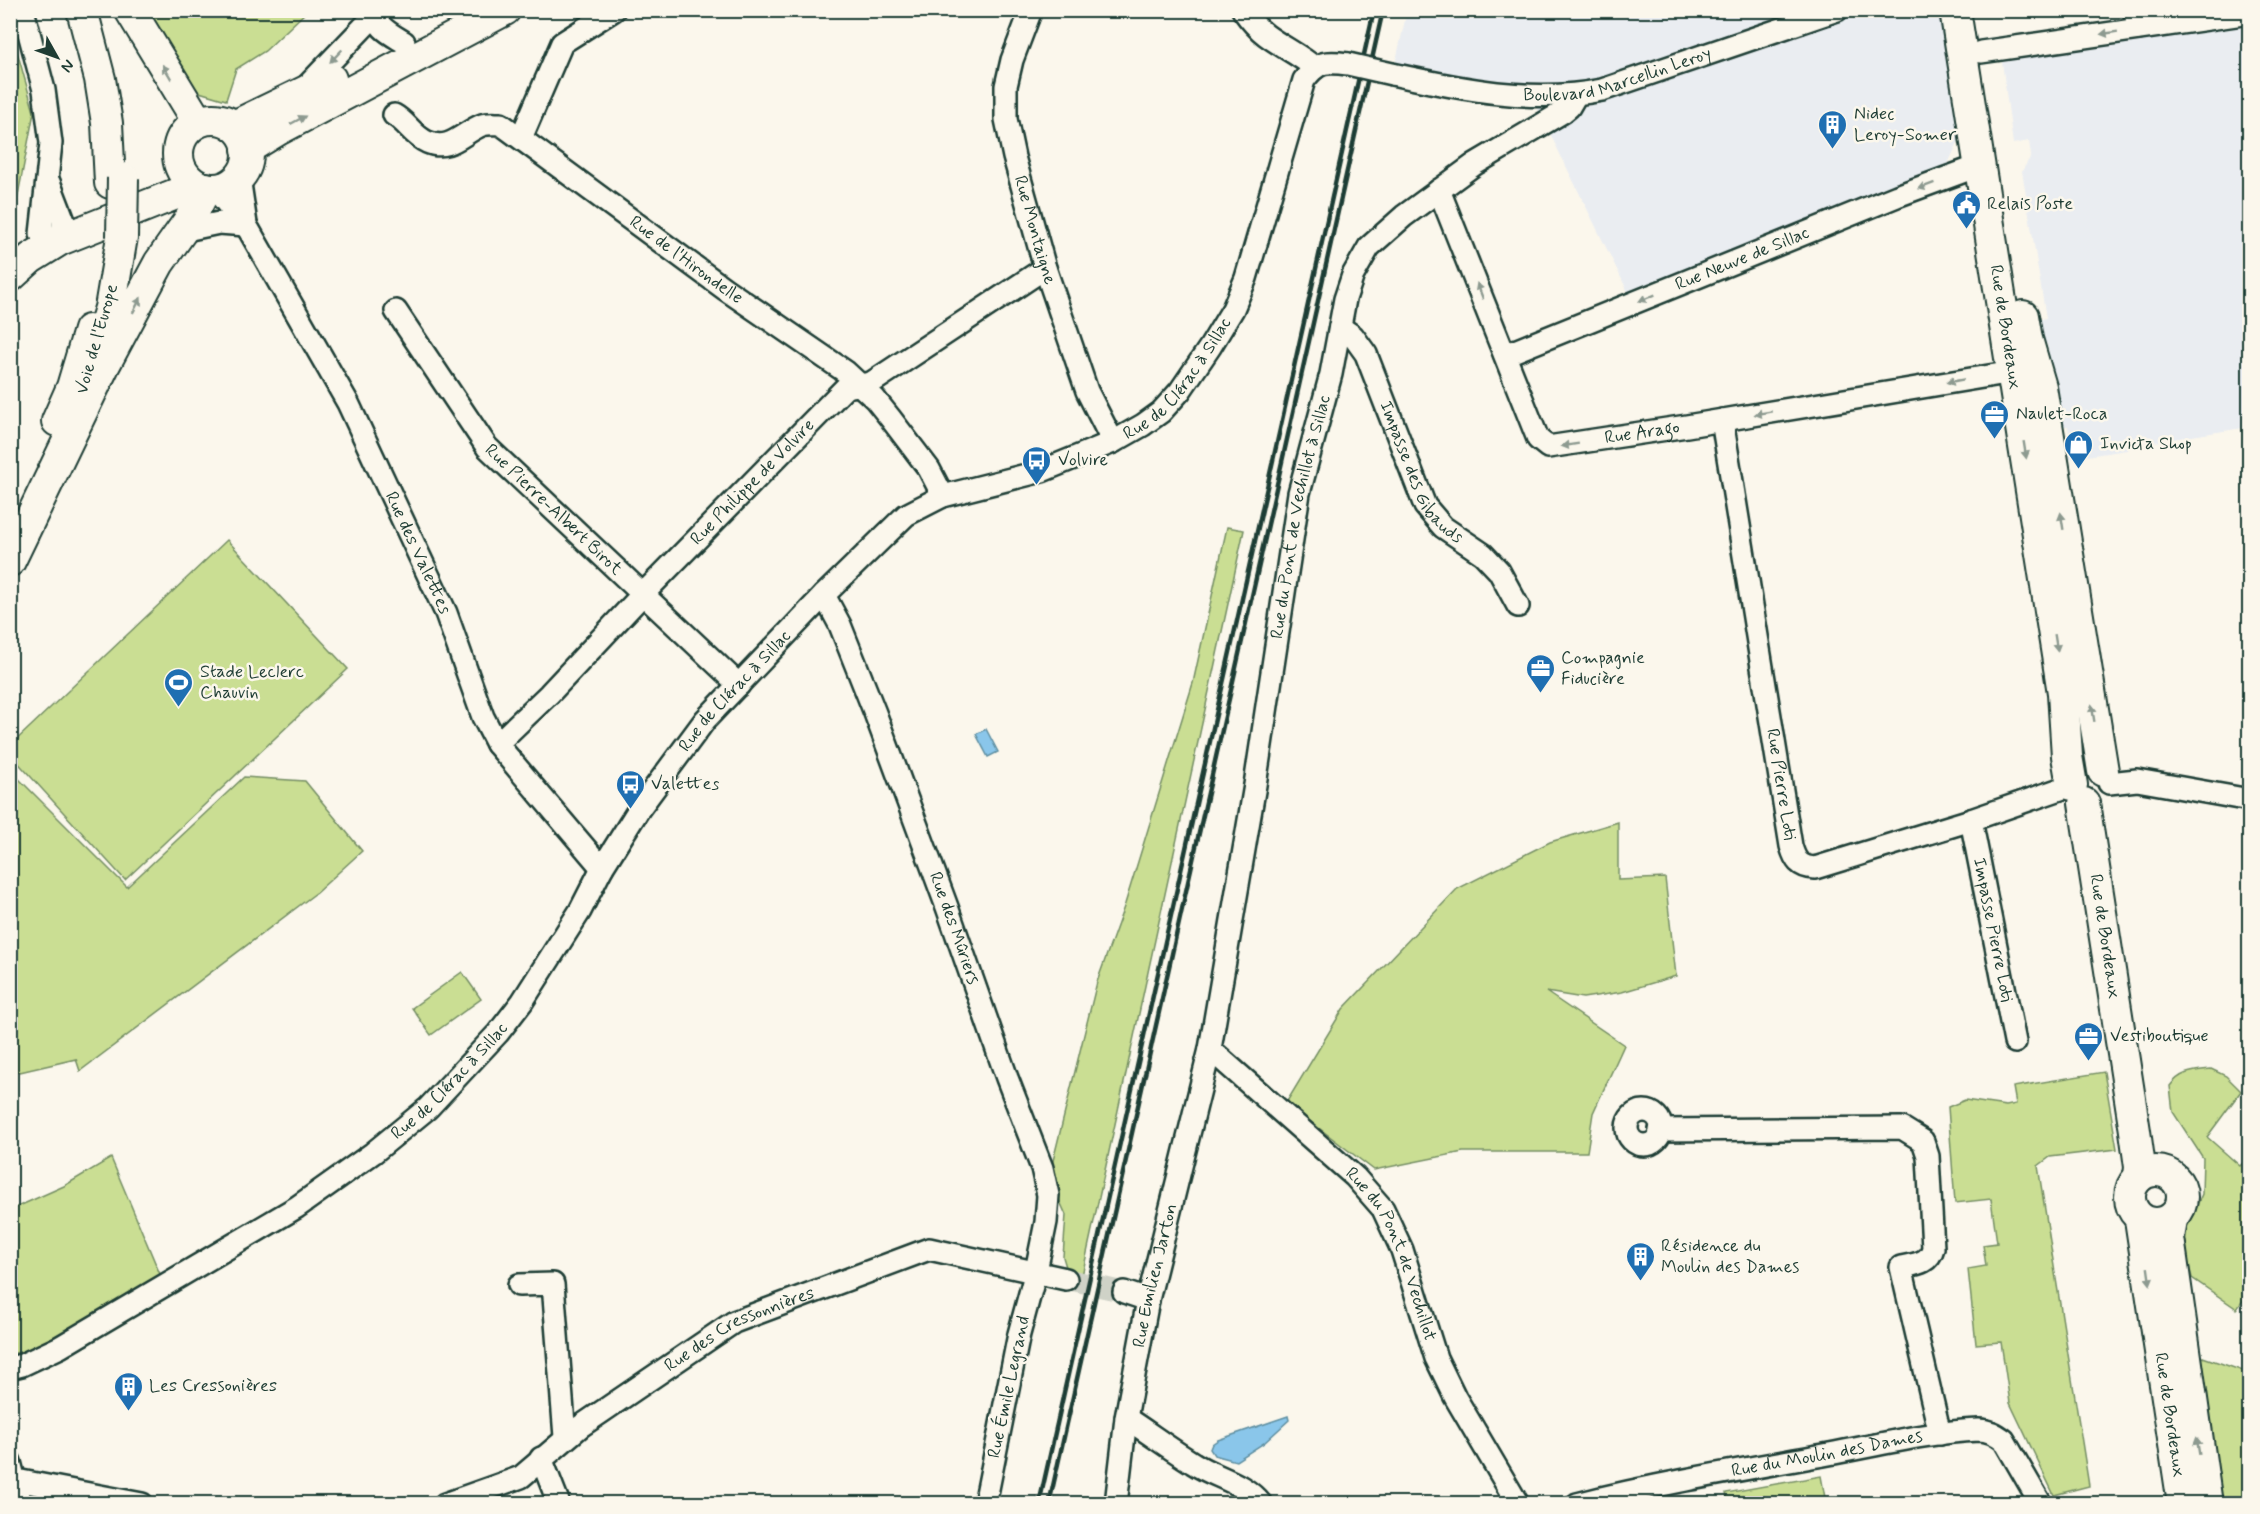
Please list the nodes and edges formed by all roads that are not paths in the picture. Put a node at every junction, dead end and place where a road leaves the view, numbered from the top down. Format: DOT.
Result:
graph roads {
  1 [pos="22,10"];
  2 [pos="82,10"];
  3 [pos="95,10"];
  4 [pos="130,10"];
  5 [pos="464,10"];
  6 [pos="505,10"];
  7 [pos="614,10"];
  8 [pos="1031,10"];
  9 [pos="1243,10"];
  10 [pos="1837,10"];
  11 [pos="1955,10"];
  12 [pos="1975,10"];
  13 [pos="375,13"];
  14 [pos="2250,13"];
  15 [pos="2137,20"];
  16 [pos="404,42"];
  17 [pos="1981,52"];
  18 [pos="1315,68"];
  19 [pos="1576,95"];
  20 [pos="297,97"];
  21 [pos="394,115"];
  22 [pos="198,122"];
  23 [pos="521,138"];
  24 [pos="1981,165"];
  25 [pos="217,168"];
  26 [pos="117,181"];
  27 [pos="1439,190"];
  28 [pos="246,225"];
  29 [pos="181,231"];
  30 [pos="54,235"];
  31 [pos="10,256"];
  32 [pos="1045,268"];
  33 [pos="10,277"];
  34 [pos="396,311"];
  35 [pos="1340,327"];
  36 [pos="1505,355"];
  37 [pos="2013,372"];
  38 [pos="860,385"];
  39 [pos="1722,420"];
  40 [pos="1113,442"];
  41 [pos="943,496"];
  42 [pos="12,547"];
  43 [pos="642,594"];
  44 [pos="824,596"];
  45 [pos="1518,606"];
  46 [pos="739,685"];
  47 [pos="497,744"];
  48 [pos="2094,789"];
  49 [pos="2250,800"];
  50 [pos="1971,820"];
  51 [pos="602,868"];
  52 [pos="2015,1042"];
  53 [pos="1210,1049"];
  54 [pos="1660,1130"];
  55 [pos="2150,1174"];
  56 [pos="2140,1219"];
  57 [pos="2172,1219"];
  58 [pos="1036,1271"];
  59 [pos="1066,1279"];
  60 [pos="519,1285"];
  61 [pos="1124,1292"];
  62 [pos="1148,1300"];
  63 [pos="10,1368"];
  64 [pos="1126,1418"];
  65 [pos="1940,1434"];
  66 [pos="565,1437"];
  67 [pos="541,1458"];
  68 [pos="13,1471"];
  69 [pos="21,1503"];
  70 [pos="142,1503"];
  71 [pos="445,1503"];
  72 [pos="559,1503"];
  73 [pos="985,1503"];
  74 [pos="1116,1503"];
  75 [pos="1262,1503"];
  76 [pos="1518,1503"];
  77 [pos="1577,1503"];
  78 [pos="2041,1503"];
  79 [pos="2182,1503"];
  80 [pos="2206,1503"];
  1 -- 30 [label="street"];
  2 -- 26 [label="main road, Voie de l'Europe"];
  3 -- 26 [label="main road, Voie de l'Europe"];
  22 -- 4 [label="main road, one-way"];
  5 -- 16 [label="main road"];
  25 -- 6 [label="main road, one-way"];
  7 -- 23 [label="street"];
  8 -- 32 [label="street, Rue Montaigne"];
  9 -- 18 [label="street"];
  10 -- 19 [label="street, Boulevard Marcellin Leroy"];
  11 -- 24 [label="main road, Rue de Bordeaux"];
  12 -- 17 [label="main road, Rue de Bordeaux"];
  13 -- 16 [label="street"];
  13 -- 20 [label="street, one-way"];
  14 -- 15 [label="street"];
  15 -- 17 [label="street, one-way"];
  16 -- 20 [label="main road"];
  48 -- 17 [label="main road, Rue de Bordeaux, one-way"];
  18 -- 19 [label="street, Boulevard Marcellin Leroy, bridge"];
  18 -- 40 [label="street, Rue de Clérac à Sillac"];
  19 -- 27 [label="street, Rue du Pont de Vechillot à Sillac"];
  20 -- 25 [label="main road"];
  21 -- 23 [label="street, Rue de l'Hirondelle"];
  22 -- 25 [label="main road"];
  22 -- 25 [label="main road"];
  23 -- 38 [label="street, Rue de l'Hirondelle"];
  24 -- 36 [label="street, Rue Neuve de Sillac, one-way"];
  24 -- 37 [label="main road, Rue de Bordeaux"];
  25 -- 28 [label="street, Rue des Valettes"];
  25 -- 29 [label="main road"];
  25 -- 30 [label="main road"];
  26 -- 42 [label="main road, Voie de l'Europe, bridge"];
  27 -- 35 [label="street, Rue du Pont de Vechillot à Sillac"];
  36 -- 27 [label="street, Rue Arago, one-way"];
  28 -- 29 [label="street"];
  28 -- 47 [label="street, Rue des Valettes"];
  42 -- 29 [label="main road, one-way"];
  30 -- 31 [label="main road"];
  30 -- 33 [label="main road"];
  32 -- 38 [label="street, Rue Philippe de Volvire"];
  32 -- 40 [label="street, Rue Montaigne"];
  34 -- 43 [label="street, Rue Pierre-Albert Birot"];
  35 -- 45 [label="street, Impasse des Gibauds"];
  35 -- 53 [label="street, Rue du Pont de Vechillot à Sillac"];
  39 -- 36 [label="street, Rue Arago, one-way"];
  37 -- 39 [label="street, Rue Arago, one-way"];
  37 -- 48 [label="main road, Rue de Bordeaux, one-way"];
  38 -- 41 [label="street, Rue de l'Hirondelle"];
  38 -- 43 [label="street, Rue Philippe de Volvire"];
  39 -- 50 [label="street, Rue Pierre Loti"];
  40 -- 41 [label="street, Rue de Clérac à Sillac"];
  41 -- 44 [label="street, Rue de Clérac à Sillac"];
  43 -- 46 [label="street, Rue Pierre-Albert Birot"];
  43 -- 47 [label="street, Rue Philippe de Volvire"];
  44 -- 46 [label="street, Rue de Clérac à Sillac"];
  44 -- 58 [label="street, Rue des Mûriers"];
  46 -- 51 [label="street, Rue de Clérac à Sillac"];
  47 -- 51 [label="street, Rue des Valettes"];
  48 -- 49 [label="street, Rue Pierre Loti"];
  48 -- 50 [label="street, Rue Pierre Loti"];
  48 -- 55 [label="main road, Rue de Bordeaux"];
  50 -- 52 [label="street, Impasse Pierre Loti"];
  51 -- 63 [label="street, Rue de Clérac à Sillac"];
  53 -- 62 [label="street, Rue Emilien Jarton"];
  53 -- 76 [label="street, Rue du Pont de Vechillot"];
  54 -- 65 [label="street"];
  55 -- 56 [label="main road"];
  55 -- 57 [label="main road"];
  56 -- 57 [label="main road"];
  56 -- 79 [label="main road, Rue de Bordeaux, one-way"];
  80 -- 57 [label="main road, Rue de Bordeaux, one-way"];
  58 -- 59 [label="street, Rue des Cressonnières"];
  58 -- 66 [label="street, Rue des Cressonnières"];
  58 -- 73 [label="street, Rue Émile Legrand"];
  60 -- 66 [label="street"];
  61 -- 62 [label="street"];
  62 -- 64 [label="street, Rue Emilien Jarton"];
  64 -- 74 [label="street, Rue Emilien Jarton"];
  64 -- 75 [label="street"];
  65 -- 77 [label="street, Rue du Moulin des Dames"];
  65 -- 78 [label="street, Rue du Moulin des Dames"];
  66 -- 67 [label="street, Rue des Cressonnières"];
  67 -- 71 [label="street, Rue des Cressonnières"];
  67 -- 72 [label="street"];
  68 -- 69 [label="street"];
  68 -- 70 [label="street"];
}
